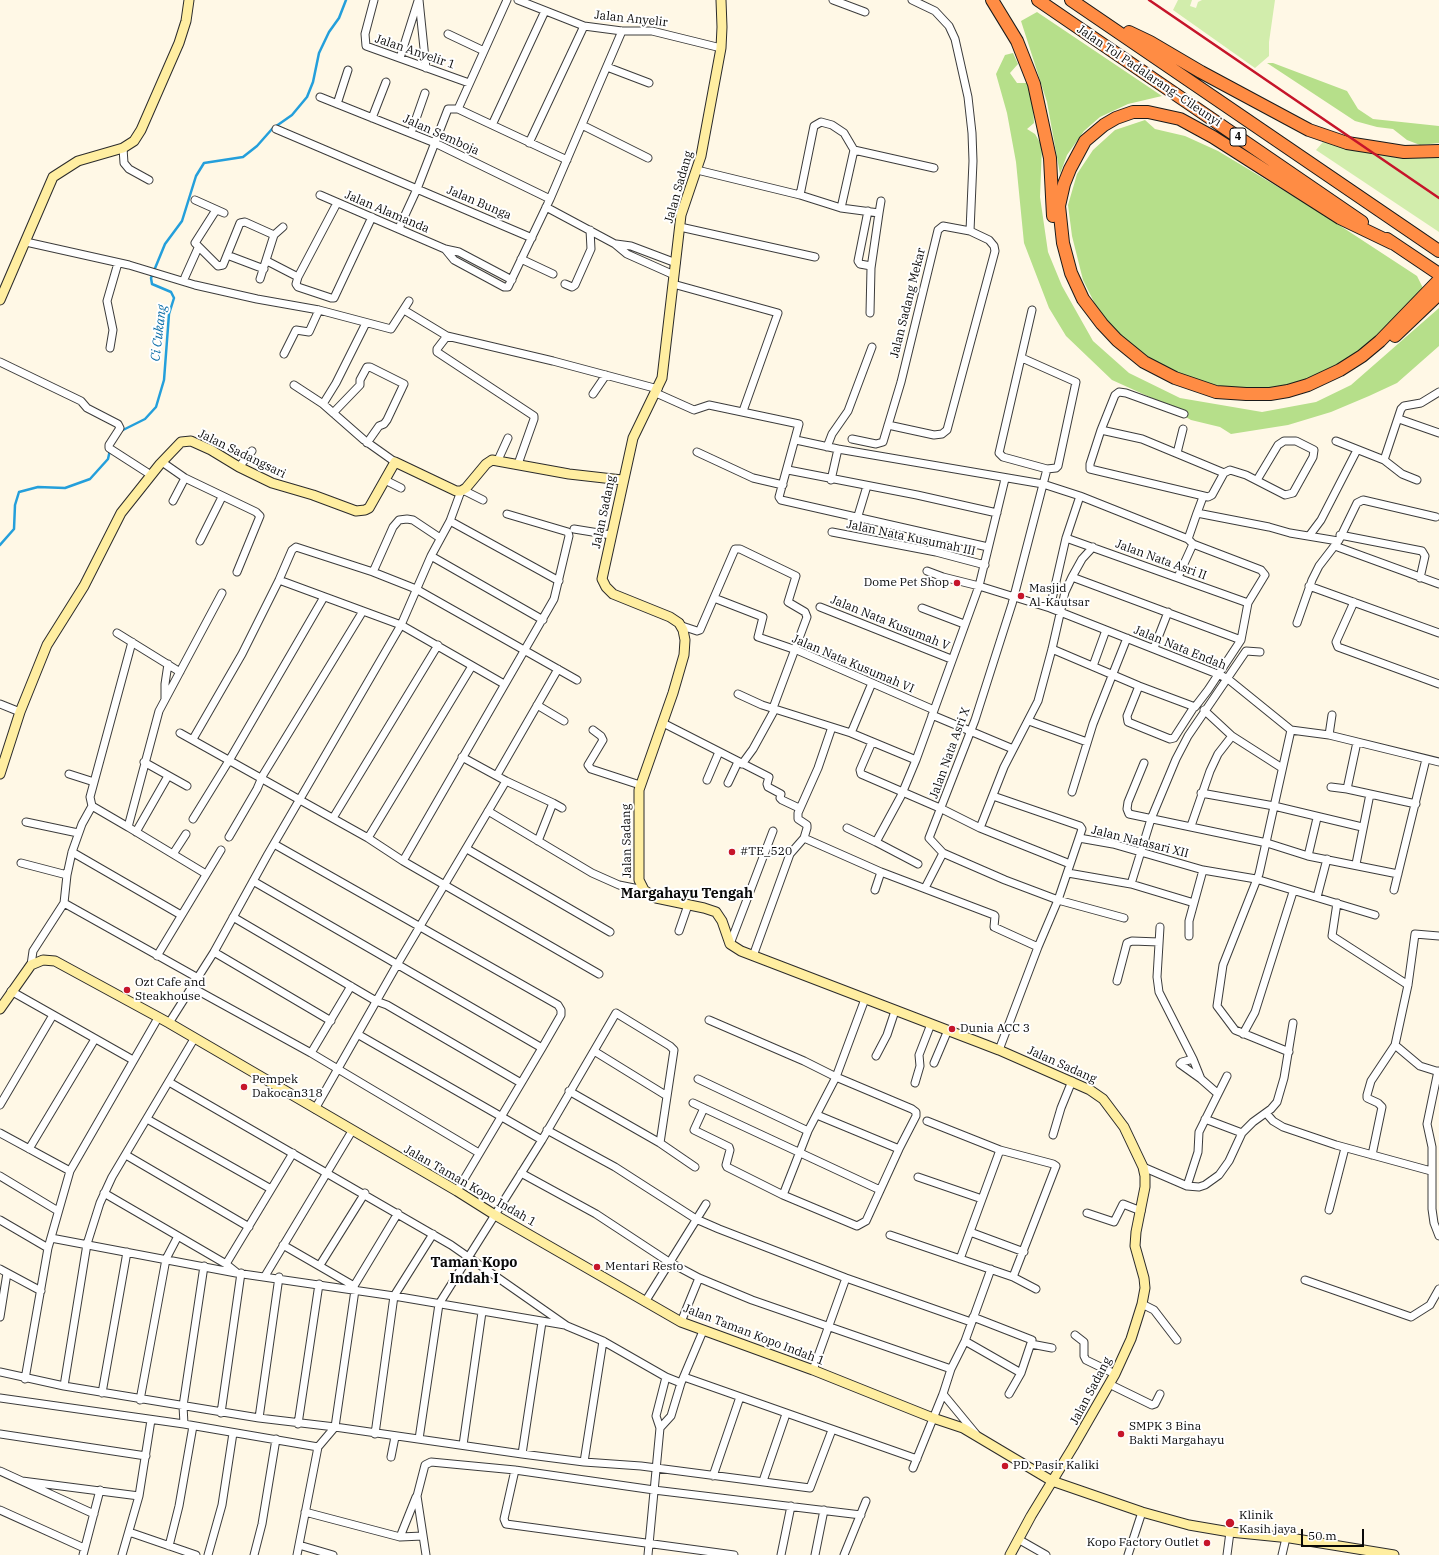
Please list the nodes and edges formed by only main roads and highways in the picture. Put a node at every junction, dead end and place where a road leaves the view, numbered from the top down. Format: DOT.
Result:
graph roads {
  1 [pos="992,0"];
  2 [pos="1038,0"];
  3 [pos="1071,0"];
  4 [pos="1097,18"];
  5 [pos="1439,151"];
  6 [pos="1392,243"];
  7 [pos="1439,251"];
  8 [pos="1439,274"];
  9 [pos="1437,287"];
  1 -- 9 [label="highway"];
  2 -- 6 [label="highway, Jalan Tol Padalarang–Cileunyi / 4"];
  3 -- 4 [label="highway, Jalan Tol Padalarang–Cileunyi / 4"];
  4 -- 5 [label="highway"];
  4 -- 7 [label="highway, Jalan Tol Padalarang–Cileunyi / 4"];
  6 -- 8 [label="highway, Jalan Tol Padalarang–Cileunyi / 4"];
  6 -- 9 [label="highway"];
}
